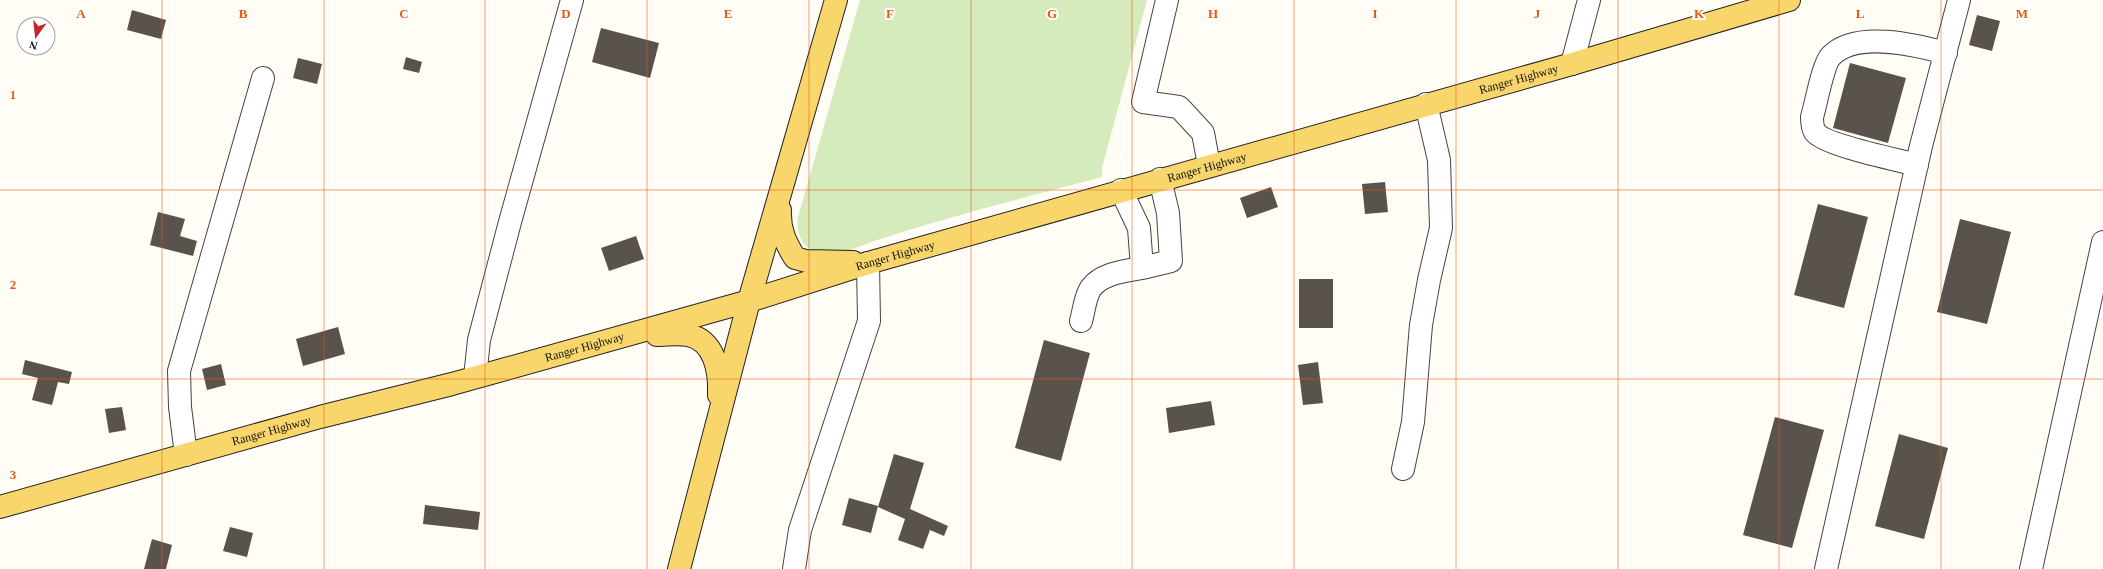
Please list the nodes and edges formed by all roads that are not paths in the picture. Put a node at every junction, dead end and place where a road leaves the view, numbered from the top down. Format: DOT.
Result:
graph roads {
  1 [pos="572,0"];
  2 [pos="836,0"];
  3 [pos="1167,0"];
  4 [pos="1589,0"];
  5 [pos="1789,0"];
  6 [pos="1959,0"];
  7 [pos="1946,53"];
  8 [pos="1572,64"];
  9 [pos="263,78"];
  10 [pos="1426,104"];
  11 [pos="1209,165"];
  12 [pos="1917,165"];
  13 [pos="1160,179"];
  14 [pos="1121,190"];
  15 [pos="780,194"];
  16 [pos="2103,242"];
  17 [pos="868,263"];
  18 [pos="1142,268"];
  19 [pos="749,301"];
  20 [pos="1081,321"];
  21 [pos="628,335"];
  22 [pos="475,377"];
  23 [pos="719,415"];
  24 [pos="186,454"];
  25 [pos="1403,469"];
  26 [pos="0,507"];
  27 [pos="679,569"];
  28 [pos="794,569"];
  29 [pos="1826,569"];
  30 [pos="2031,569"];
  1 -- 22 [label="street"];
  2 -- 15 [label="main road"];
  3 -- 11 [label="street"];
  4 -- 8 [label="street"];
  5 -- 8 [label="main road, Ranger Highway"];
  6 -- 7 [label="street"];
  7 -- 12 [label="street"];
  7 -- 12 [label="street"];
  8 -- 10 [label="main road, Ranger Highway"];
  9 -- 24 [label="street"];
  10 -- 11 [label="main road, Ranger Highway"];
  10 -- 25 [label="street"];
  11 -- 13 [label="main road, Ranger Highway"];
  12 -- 29 [label="street"];
  13 -- 14 [label="main road, Ranger Highway"];
  13 -- 18 [label="street"];
  14 -- 17 [label="main road, Ranger Highway"];
  14 -- 18 [label="street"];
  15 -- 17 [label="main road"];
  15 -- 19 [label="main road"];
  16 -- 30 [label="street"];
  17 -- 19 [label="main road, Ranger Highway"];
  17 -- 28 [label="street"];
  18 -- 20 [label="street"];
  19 -- 21 [label="main road, Ranger Highway"];
  19 -- 23 [label="main road"];
  21 -- 22 [label="main road, Ranger Highway"];
  21 -- 23 [label="main road"];
  22 -- 24 [label="main road, Ranger Highway"];
  23 -- 27 [label="main road"];
  24 -- 26 [label="main road, Ranger Highway"];
}
